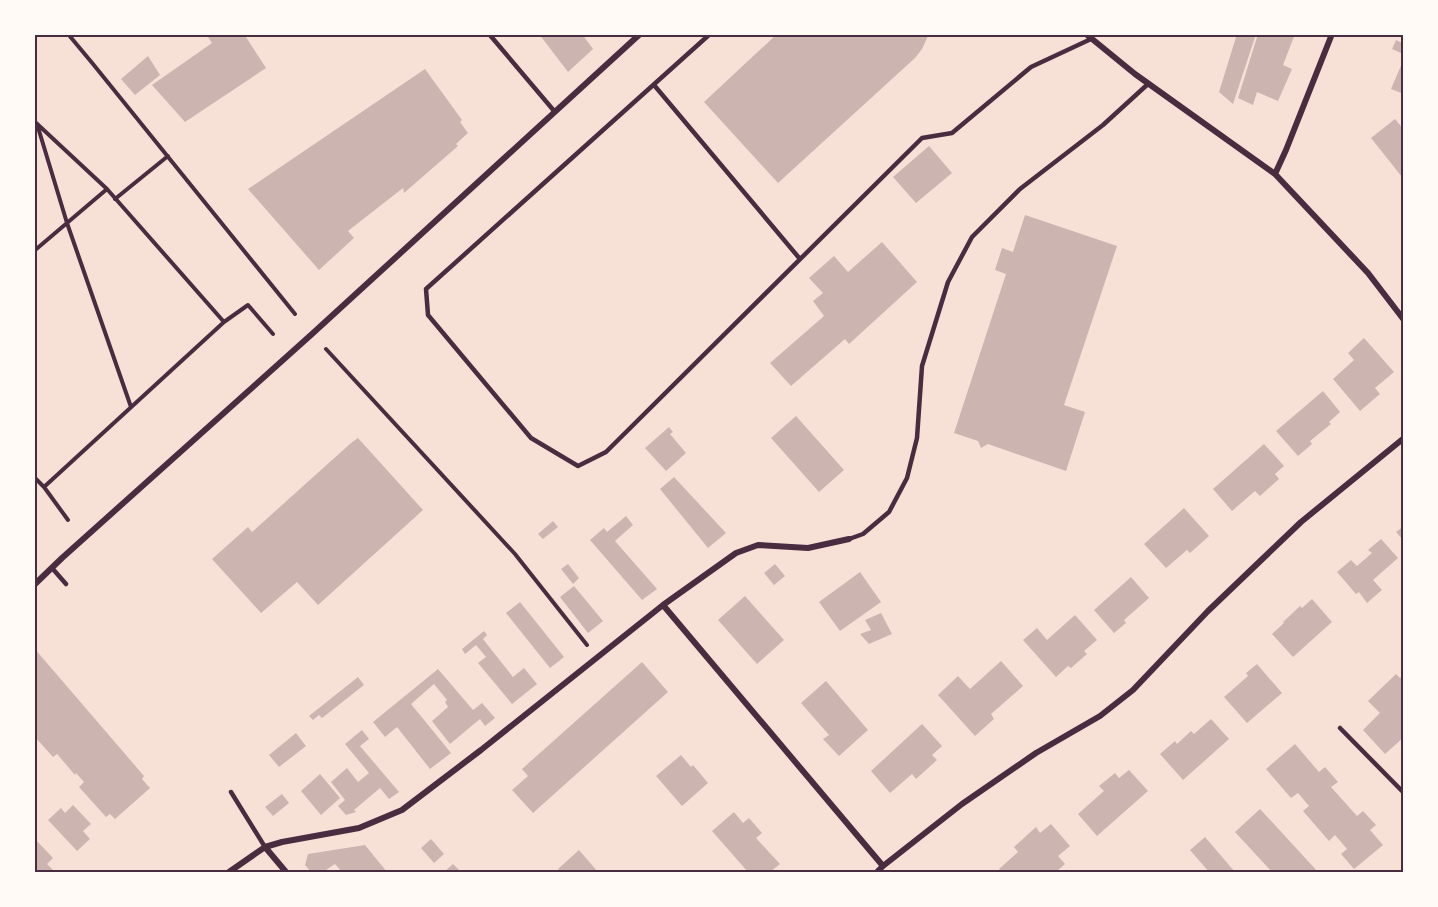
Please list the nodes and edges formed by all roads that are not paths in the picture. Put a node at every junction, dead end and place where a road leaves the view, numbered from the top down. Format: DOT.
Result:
graph roads {
  1 [pos="489,34"];
  2 [pos="640,34"];
  3 [pos="710,34"];
  4 [pos="1332,34"];
  5 [pos="1091,36"];
  6 [pos="1148,84"];
  7 [pos="654,85"];
  8 [pos="555,112"];
  9 [pos="1275,174"];
  10 [pos="800,260"];
  11 [pos="1404,320"];
  12 [pos="1404,438"];
  13 [pos="849,539"];
  14 [pos="52,568"];
  15 [pos="36,581"];
  16 [pos="66,584"];
  17 [pos="663,605"];
  18 [pos="1340,728"];
  19 [pos="231,792"];
  20 [pos="1404,793"];
  21 [pos="265,847"];
  22 [pos="883,866"];
  23 [pos="229,873"];
  24 [pos="286,873"];
  25 [pos="877,873"];
  1 -- 8 [label="lane"];
  2 -- 8 [label="street"];
  3 -- 7 [label="lane"];
  4 -- 9 [label="street"];
  5 -- 6 [label="street"];
  5 -- 10 [label="lane"];
  6 -- 9 [label="street"];
  6 -- 13 [label="lane"];
  7 -- 10 [label="lane"];
  7 -- 10 [label="lane"];
  8 -- 14 [label="street"];
  9 -- 11 [label="street"];
  12 -- 22 [label="street"];
  13 -- 17 [label="street"];
  14 -- 15 [label="street"];
  14 -- 16 [label="lane"];
  17 -- 21 [label="street"];
  17 -- 22 [label="street"];
  18 -- 20 [label="lane"];
  19 -- 21 [label="lane"];
  21 -- 23 [label="street"];
  21 -- 24 [label="street"];
  22 -- 25 [label="street"];
}
